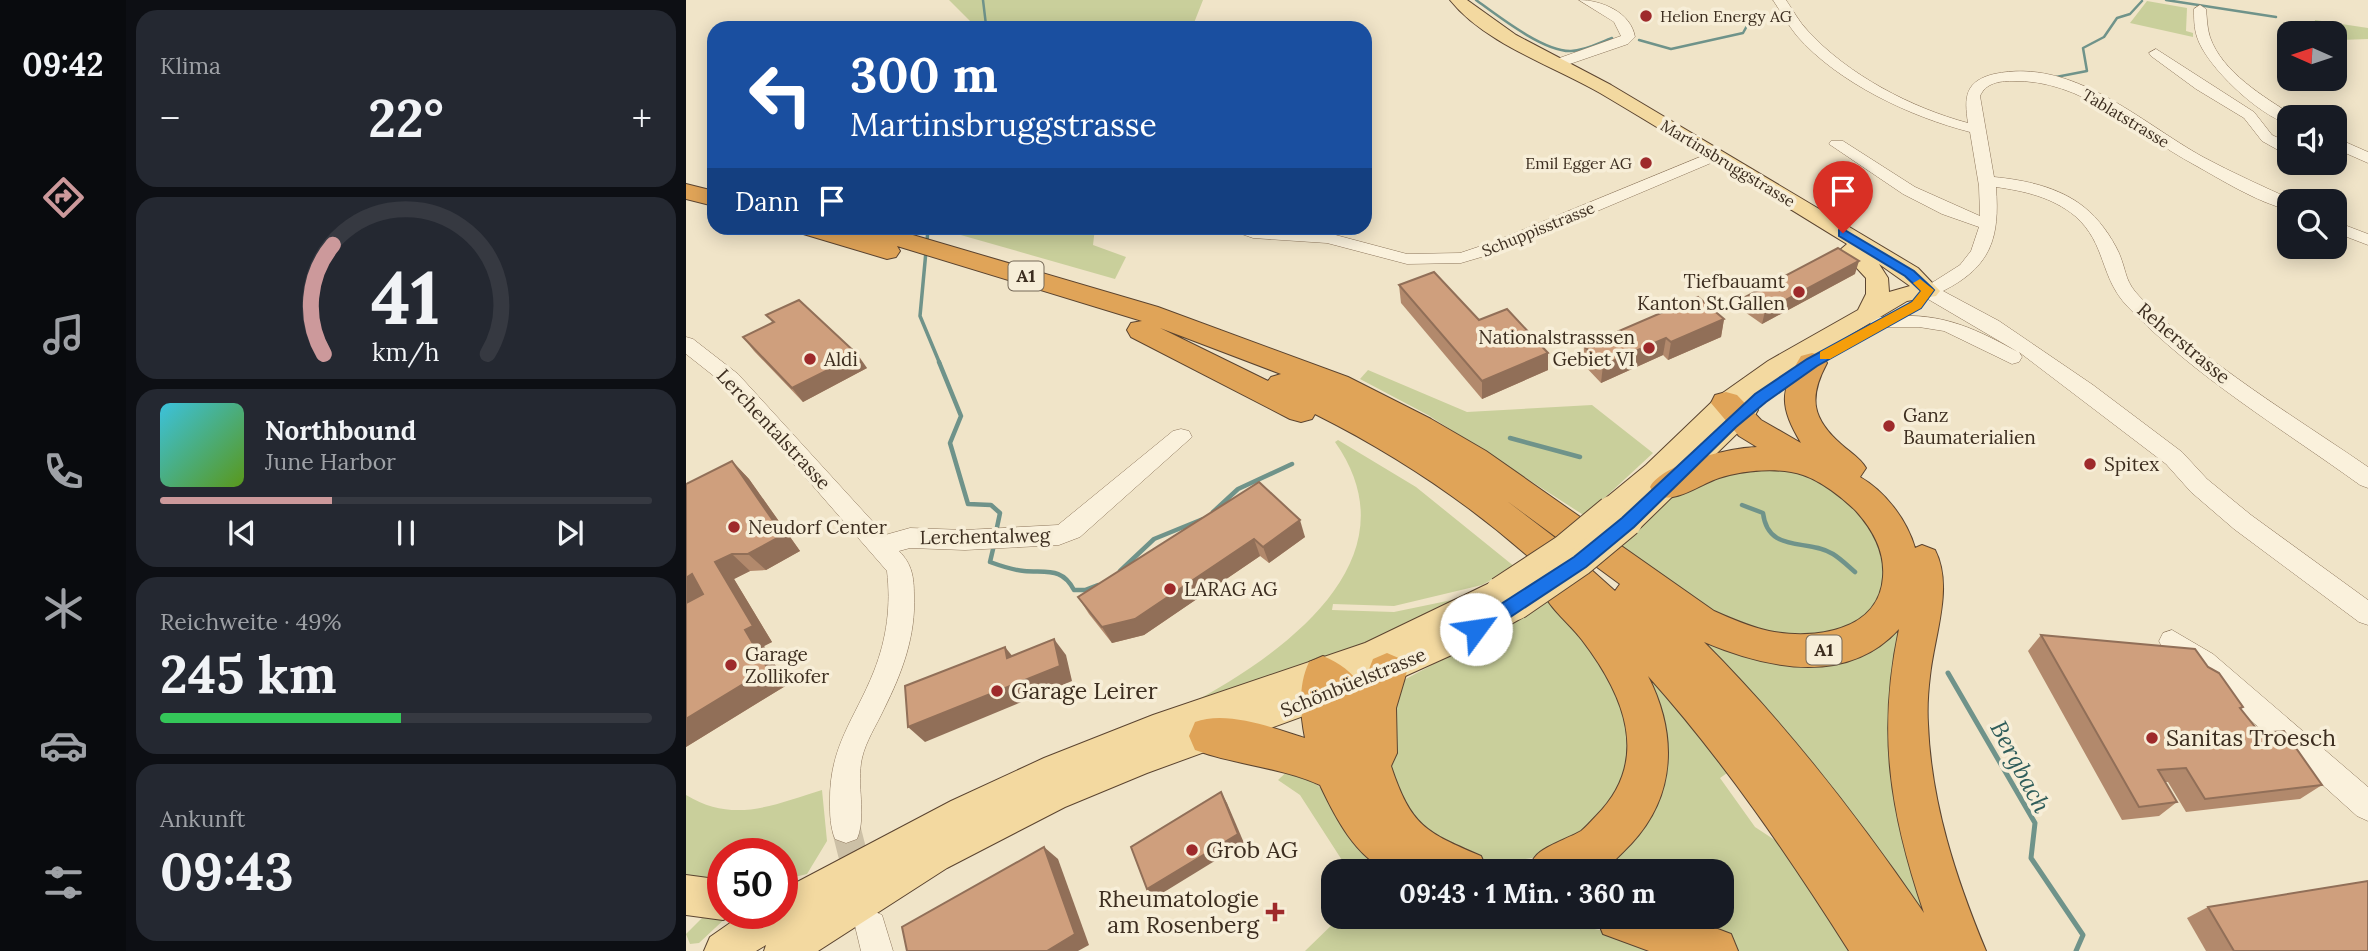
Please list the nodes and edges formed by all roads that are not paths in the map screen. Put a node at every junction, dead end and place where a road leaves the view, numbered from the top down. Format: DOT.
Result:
graph roads {
  1 [pos="1458,0"];
  2 [pos="1586,0"];
  3 [pos="1779,0"];
  4 [pos="2200,9"];
  5 [pos="2156,53"];
  6 [pos="1557,65"];
  7 [pos="2277,110"];
  8 [pos="1979,131"];
  9 [pos="2277,143"];
  10 [pos="1837,144"];
  11 [pos="2347,148"];
  12 [pos="1708,157"];
  13 [pos="2368,159"];
  14 [pos="686,175"];
  15 [pos="707,181"];
  16 [pos="1988,181"];
  17 [pos="686,191"];
  18 [pos="707,197"];
  19 [pos="2277,199"];
  20 [pos="1987,224"];
  21 [pos="2347,231"];
  22 [pos="832,235"];
  23 [pos="886,235"];
  24 [pos="1283,235"];
  25 [pos="2368,240"];
  26 [pos="1846,246"];
  27 [pos="1928,290"];
  28 [pos="1874,319"];
  29 [pos="1141,330"];
  30 [pos="686,344"];
  31 [pos="1812,363"];
  32 [pos="2030,367"];
  33 [pos="1736,410"];
  34 [pos="1181,437"];
  35 [pos="1831,465"];
  36 [pos="2368,479"];
  37 [pos="1667,487"];
  38 [pos="2200,487"];
  39 [pos="1514,488"];
  40 [pos="1619,516"];
  41 [pos="881,546"];
  42 [pos="1508,598"];
  43 [pos="2368,614"];
  44 [pos="2172,641"];
  45 [pos="1387,671"];
  46 [pos="1328,687"];
  47 [pos="1210,736"];
  48 [pos="1334,770"];
  49 [pos="2368,806"];
  50 [pos="1385,814"];
  51 [pos="846,828"];
  52 [pos="1399,859"];
  53 [pos="1432,859"];
  54 [pos="1581,859"];
  55 [pos="865,866"];
  56 [pos="798,887"];
  57 [pos="686,895"];
  58 [pos="707,898"];
  59 [pos="798,903"];
  60 [pos="755,929"];
  61 [pos="1653,929"];
  62 [pos="724,951"];
  63 [pos="784,951"];
  64 [pos="1714,951"];
  65 [pos="1877,951"];
  66 [pos="1921,951"];
  67 [pos="1962,951"];
  1 -- 6 [label="main road, Martinsbruggstrasse"];
  2 -- 6 [label="street"];
  3 -- 8 [label="street"];
  4 -- 7 [label="street"];
  5 -- 9 [label="street"];
  6 -- 12 [label="main road, Martinsbruggstrasse"];
  8 -- 16 [label="street, Tablatstrasse"];
  8 -- 19 [label="street, Tablatstrasse"];
  10 -- 20 [label="street"];
  11 -- 13 [label="street"];
  12 -- 24 [label="street, Schuppisstrasse"];
  12 -- 26 [label="main road, Martinsbruggstrasse"];
  12 -- 27 [label="main road, Martinsbruggstrasse"];
  14 -- 15 [label="highway"];
  16 -- 20 [label="street, Tablatstrasse"];
  16 -- 36 [label="street, Reherstrasse"];
  17 -- 18 [label="highway"];
  20 -- 27 [label="street, Tablatstrasse"];
  21 -- 25 [label="street"];
  22 -- 29 [label="highway, A1"];
  23 -- 39 [label="highway, A1"];
  26 -- 27 [label="main road, Martinsbruggstrasse"];
  26 -- 28 [label="main road, Martinsbruggstrasse"];
  27 -- 28 [label="main road, Schönbüelstrasse"];
  27 -- 32 [label="street, Martinsbruggstrasse"];
  27 -- 38 [label="street, Martinsbruggstrasse"];
  28 -- 31 [label="main road, Schönbüelstrasse"];
  28 -- 32 [label="street, Martinsbruggstrasse"];
  28 -- 33 [label="main road, Schönbüelstrasse"];
  29 -- 54 [label="highway, A1"];
  29 -- 65 [label="highway, A1"];
  30 -- 41 [label="street, Lerchentalstrasse"];
  31 -- 33 [label="main road, Schönbüelstrasse"];
  31 -- 35 [label="highway, A1"];
  32 -- 38 [label="street, Martinsbruggstrasse"];
  33 -- 35 [label="highway, A1"];
  33 -- 37 [label="main road, Schönbüelstrasse"];
  33 -- 40 [label="main road, Schönbüelstrasse"];
  34 -- 41 [label="street, Lerchentalweg"];
  35 -- 37 [label="highway, A1"];
  35 -- 39 [label="highway, A1"];
  35 -- 67 [label="highway, A1"];
  37 -- 40 [label="main road, Schönbüelstrasse"];
  38 -- 43 [label="street, Martinsbruggstrasse"];
  39 -- 66 [label="highway, A1"];
  40 -- 42 [label="main road, Schönbüelstrasse, bridge"];
  41 -- 51 [label="street, Lerchentalstrasse"];
  42 -- 45 [label="main road, Schönbüelstrasse"];
  42 -- 46 [label="main road, Schönbüelstrasse"];
  44 -- 49 [label="street"];
  45 -- 46 [label="main road, Schönbüelstrasse"];
  45 -- 50 [label="highway"];
  46 -- 47 [label="main road, Schönbüelstrasse"];
  46 -- 48 [label="highway"];
  46 -- 50 [label="highway"];
  46 -- 55 [label="main road, Schönbüelstrasse"];
  47 -- 48 [label="highway"];
  47 -- 63 [label="main road, Schönbüelstrasse"];
  48 -- 52 [label="highway"];
  50 -- 53 [label="highway"];
  55 -- 56 [label="main road"];
  55 -- 59 [label="main road, Schönbüelstrasse"];
  57 -- 58 [label="main road"];
  60 -- 62 [label="main road, Schönbüelstrasse"];
  61 -- 64 [label="highway"];
}
